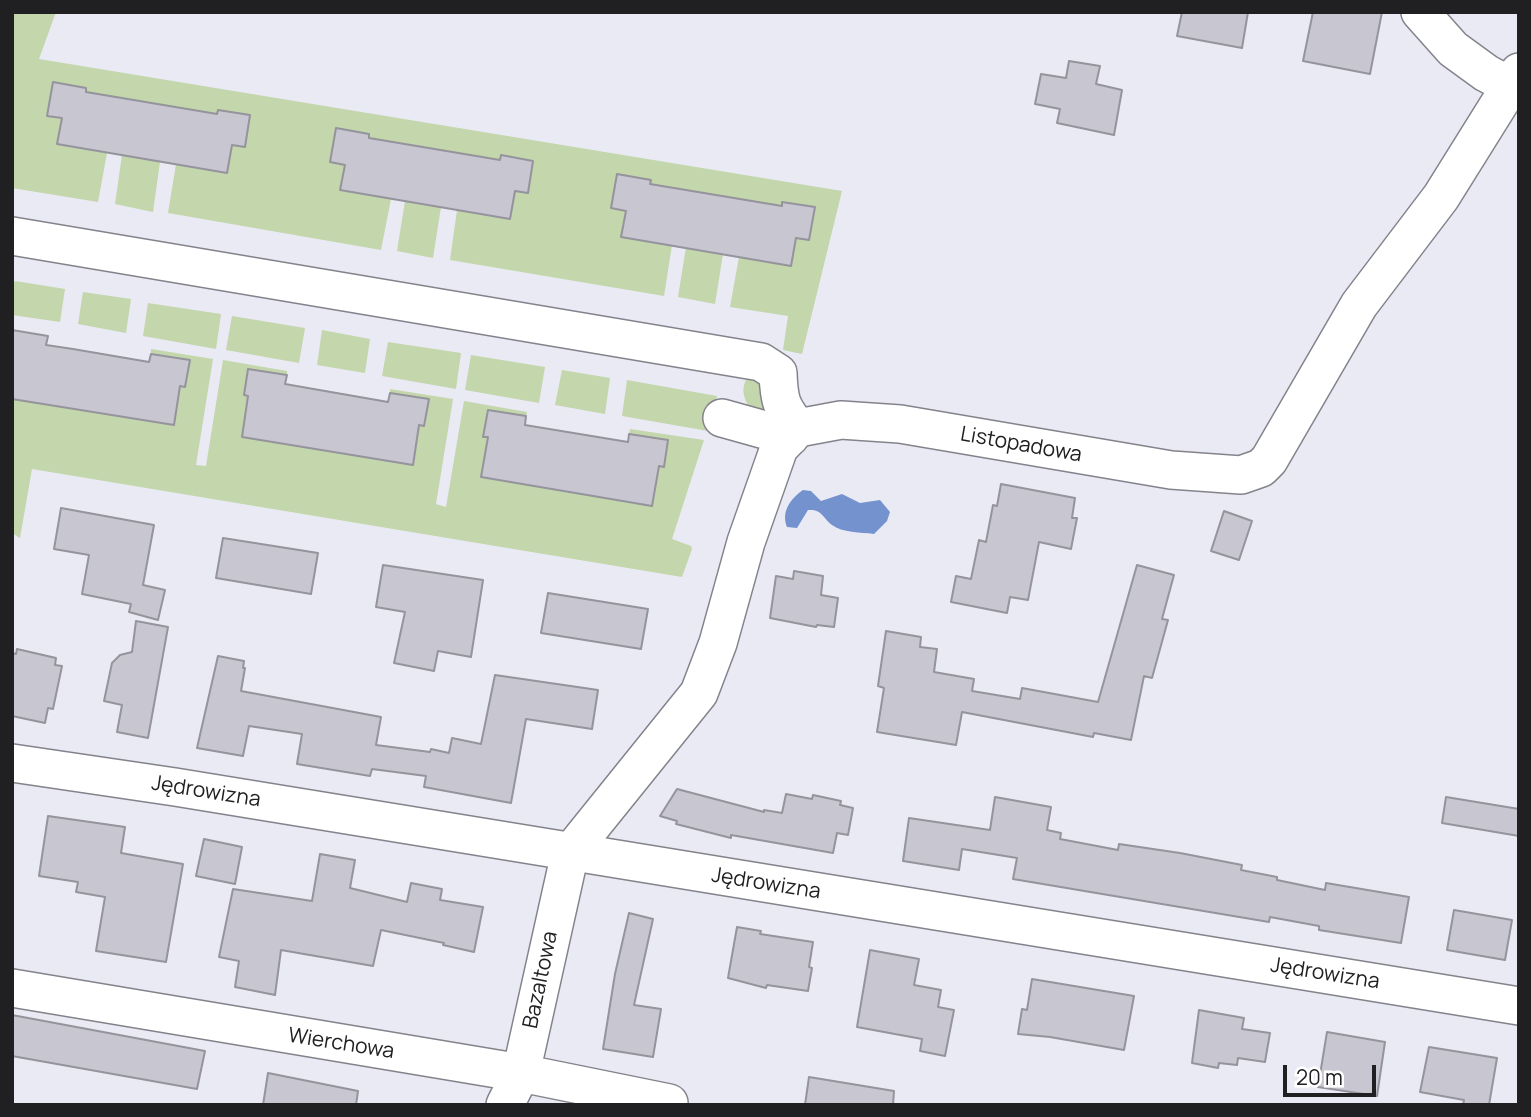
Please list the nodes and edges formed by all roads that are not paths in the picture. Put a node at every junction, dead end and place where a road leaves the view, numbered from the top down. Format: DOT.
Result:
graph roads {
  1 [pos="1420,12"];
  2 [pos="1514,79"];
  3 [pos="12,236"];
  4 [pos="722,418"];
  5 [pos="794,433"];
  6 [pos="12,763"];
  7 [pos="570,853"];
  8 [pos="12,988"];
  9 [pos="1519,1006"];
  10 [pos="513,1089"];
  11 [pos="669,1104"];
  1 -- 2 [label="street"];
  2 -- 5 [label="street, Listopadowa"];
  3 -- 5 [label="street"];
  4 -- 5 [label="street"];
  5 -- 7 [label="street"];
  6 -- 7 [label="street, Jędrowizna"];
  7 -- 9 [label="street, Jędrowizna"];
  7 -- 10 [label="street, Bazaltowa"];
  8 -- 10 [label="street, Wierchowa"];
  10 -- 11 [label="street, Wierchowa"];
}
